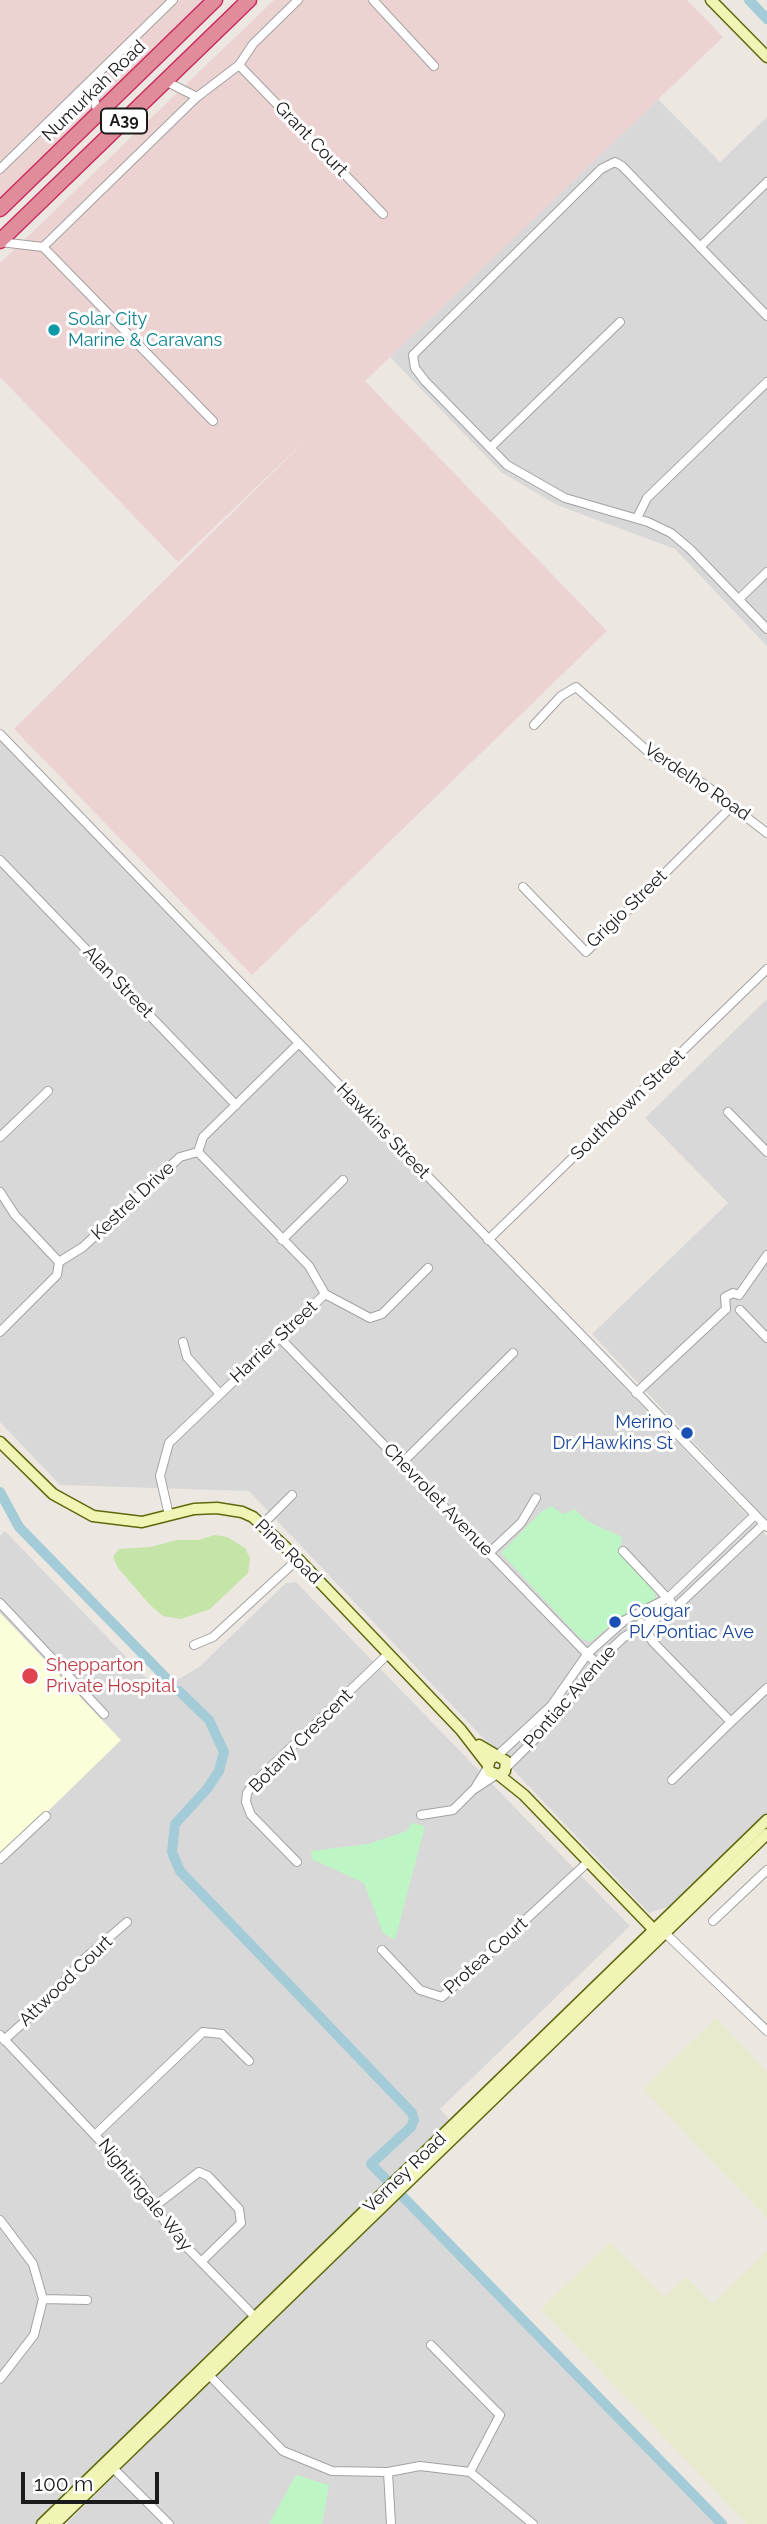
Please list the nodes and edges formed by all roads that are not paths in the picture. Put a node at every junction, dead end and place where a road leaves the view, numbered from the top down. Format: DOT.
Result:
graph roads {
  1 [pos="173,0"];
  2 [pos="215,0"];
  3 [pos="249,0"];
  4 [pos="298,0"];
  5 [pos="373,0"];
  6 [pos="711,0"];
  7 [pos="767,57"];
  8 [pos="239,65"];
  9 [pos="434,66"];
  10 [pos="165,81"];
  11 [pos="90,83"];
  12 [pos="197,97"];
  13 [pos="99,113"];
  14 [pos="0,169"];
  15 [pos="767,182"];
  16 [pos="0,208"];
  17 [pos="33,209"];
  18 [pos="383,214"];
  19 [pos="0,242"];
  20 [pos="43,247"];
  21 [pos="700,247"];
  22 [pos="767,316"];
  23 [pos="620,322"];
  24 [pos="767,382"];
  25 [pos="213,421"];
  26 [pos="490,448"];
  27 [pos="637,518"];
  28 [pos="767,572"];
  29 [pos="739,599"];
  30 [pos="767,629"];
  31 [pos="534,725"];
  32 [pos="0,734"];
  33 [pos="733,805"];
  34 [pos="767,833"];
  35 [pos="0,860"];
  36 [pos="523,887"];
  37 [pos="767,969"];
  38 [pos="298,1044"];
  39 [pos="48,1091"];
  40 [pos="236,1105"];
  41 [pos="728,1112"];
  42 [pos="0,1137"];
  43 [pos="198,1152"];
  44 [pos="767,1152"];
  45 [pos="343,1180"];
  46 [pos="0,1192"];
  47 [pos="282,1240"];
  48 [pos="488,1240"];
  49 [pos="767,1255"];
  50 [pos="59,1262"];
  51 [pos="428,1268"];
  52 [pos="325,1294"];
  53 [pos="739,1295"];
  54 [pos="726,1308"];
  55 [pos="740,1310"];
  56 [pos="0,1332"];
  57 [pos="279,1337"];
  58 [pos="767,1338"];
  59 [pos="183,1342"];
  60 [pos="513,1353"];
  61 [pos="636,1392"];
  62 [pos="219,1393"];
  63 [pos="0,1442"];
  64 [pos="401,1463"];
  65 [pos="292,1494"];
  66 [pos="536,1498"];
  67 [pos="755,1514"];
  68 [pos="169,1515"];
  69 [pos="263,1524"];
  70 [pos="765,1525"];
  71 [pos="623,1550"];
  72 [pos="489,1553"];
  73 [pos="298,1559"];
  74 [pos="668,1598"];
  75 [pos="0,1603"];
  76 [pos="676,1607"];
  77 [pos="636,1614"];
  78 [pos="642,1625"];
  79 [pos="194,1645"];
  80 [pos="588,1653"];
  81 [pos="387,1655"];
  82 [pos="596,1663"];
  83 [pos="767,1689"];
  84 [pos="104,1714"];
  85 [pos="731,1722"];
  86 [pos="497,1766"];
  87 [pos="672,1780"];
  88 [pos="421,1815"];
  89 [pos="46,1816"];
  90 [pos="767,1820"];
  91 [pos="767,1834"];
  92 [pos="0,1859"];
  93 [pos="297,1862"];
  94 [pos="589,1862"];
  95 [pos="767,1870"];
  96 [pos="713,1921"];
  97 [pos="127,1922"];
  98 [pos="660,1933"];
  99 [pos="382,1950"];
  100 [pos="767,2031"];
  101 [pos="2,2037"];
  102 [pos="249,2061"];
  103 [pos="96,2134"];
  104 [pos="155,2206"];
  105 [pos="0,2220"];
  106 [pos="201,2262"];
  107 [pos="43,2299"];
  108 [pos="88,2300"];
  109 [pos="258,2321"];
  110 [pos="431,2345"];
  111 [pos="206,2372"];
  112 [pos="0,2379"];
  113 [pos="110,2465"];
  114 [pos="388,2472"];
  115 [pos="470,2472"];
  116 [pos="42,2524"];
  117 [pos="55,2524"];
  118 [pos="169,2524"];
  119 [pos="391,2524"];
  120 [pos="533,2524"];
  1 -- 11 [label="street"];
  2 -- 13 [label="highway, Numurkah Road / A39"];
  3 -- 10 [label="highway, A39"];
  4 -- 8 [label="street"];
  5 -- 9 [label="street"];
  6 -- 7 [label="street"];
  8 -- 12 [label="street"];
  8 -- 18 [label="street, Grant Court"];
  10 -- 12 [label="street"];
  10 -- 17 [label="highway, A39"];
  11 -- 13 [label="street"];
  11 -- 14 [label="street"];
  12 -- 20 [label="street"];
  13 -- 16 [label="highway, Numurkah Road / A39"];
  15 -- 21 [label="street"];
  16 -- 17 [label="highway"];
  17 -- 19 [label="highway, A39"];
  19 -- 20 [label="street"];
  20 -- 25 [label="street"];
  21 -- 22 [label="street"];
  21 -- 26 [label="street"];
  23 -- 26 [label="street"];
  24 -- 27 [label="street"];
  26 -- 27 [label="street"];
  27 -- 29 [label="street"];
  28 -- 29 [label="street"];
  29 -- 30 [label="street"];
  31 -- 33 [label="street, Verdelho Road"];
  32 -- 38 [label="street, Hawkins Street"];
  33 -- 34 [label="street, Verdelho Road"];
  33 -- 36 [label="street, Grigio Street"];
  35 -- 40 [label="street, Alan Street"];
  37 -- 48 [label="street, Southdown Street"];
  38 -- 40 [label="street, Kestrel Drive"];
  38 -- 48 [label="street, Hawkins Street"];
  39 -- 42 [label="street"];
  40 -- 43 [label="street, Kestrel Drive"];
  41 -- 44 [label="street"];
  43 -- 47 [label="street, Harrier Street"];
  43 -- 50 [label="street, Kestrel Drive"];
  45 -- 47 [label="street"];
  46 -- 50 [label="street"];
  47 -- 52 [label="street, Harrier Street"];
  48 -- 61 [label="street, Hawkins Street"];
  49 -- 53 [label="street"];
  50 -- 56 [label="street, Kestrel Drive"];
  51 -- 52 [label="street"];
  52 -- 57 [label="street, Harrier Street"];
  53 -- 54 [label="street"];
  53 -- 55 [label="street"];
  54 -- 55 [label="street"];
  54 -- 61 [label="street"];
  55 -- 58 [label="street"];
  57 -- 62 [label="street, Harrier Street"];
  57 -- 64 [label="street, Chevrolet Avenue"];
  59 -- 62 [label="street"];
  60 -- 64 [label="street"];
  61 -- 67 [label="street, Hawkins Street"];
  62 -- 68 [label="street, Harrier Street"];
  63 -- 68 [label="street, Pine Road"];
  64 -- 72 [label="street, Chevrolet Avenue"];
  65 -- 69 [label="street"];
  66 -- 72 [label="street"];
  67 -- 70 [label="street, Hawkins Street"];
  67 -- 74 [label="street, Pontiac Avenue"];
  68 -- 69 [label="street, Pine Road"];
  69 -- 73 [label="street, Pine Road"];
  70 -- 76 [label="street, Pontiac Avenue"];
  71 -- 74 [label="street"];
  72 -- 80 [label="street, Chevrolet Avenue"];
  73 -- 79 [label="street"];
  73 -- 81 [label="street, Pine Road"];
  74 -- 76 [label="street"];
  74 -- 77 [label="street, Pontiac Avenue"];
  75 -- 84 [label="street"];
  76 -- 78 [label="street, Pontiac Avenue"];
  77 -- 78 [label="street"];
  77 -- 80 [label="street, Pontiac Avenue"];
  78 -- 82 [label="street, Pontiac Avenue"];
  78 -- 85 [label="street"];
  80 -- 82 [label="street, Chevrolet Avenue"];
  80 -- 86 [label="street, Pontiac Avenue"];
  81 -- 86 [label="street, Pine Road"];
  81 -- 93 [label="street, Botany Crescent"];
  82 -- 86 [label="street, Pontiac Avenue"];
  83 -- 85 [label="street"];
  85 -- 87 [label="street"];
  86 -- 88 [label="street"];
  86 -- 94 [label="street, Pine Road"];
  89 -- 92 [label="street"];
  90 -- 98 [label="street, Verney Road"];
  91 -- 98 [label="street, Verney Road"];
  94 -- 98 [label="street, Pine Road"];
  94 -- 99 [label="street, Protea Court"];
  95 -- 96 [label="street"];
  97 -- 101 [label="street, Attwood Court"];
  98 -- 100 [label="street"];
  98 -- 109 [label="street, Verney Road"];
  101 -- 103 [label="street, Nightingale Way"];
  102 -- 103 [label="street"];
  103 -- 104 [label="street, Nightingale Way"];
  104 -- 106 [label="street, Nightingale Way"];
  104 -- 106 [label="street"];
  105 -- 107 [label="street"];
  106 -- 109 [label="street, Nightingale Way"];
  107 -- 108 [label="street"];
  107 -- 112 [label="street"];
  109 -- 111 [label="street, Verney Road"];
  110 -- 115 [label="street"];
  111 -- 113 [label="street, Verney Road"];
  111 -- 114 [label="street"];
  113 -- 116 [label="street, Verney Road"];
  113 -- 117 [label="street, Verney Road"];
  113 -- 118 [label="street"];
  114 -- 115 [label="street"];
  114 -- 119 [label="street"];
  115 -- 120 [label="street"];
}
